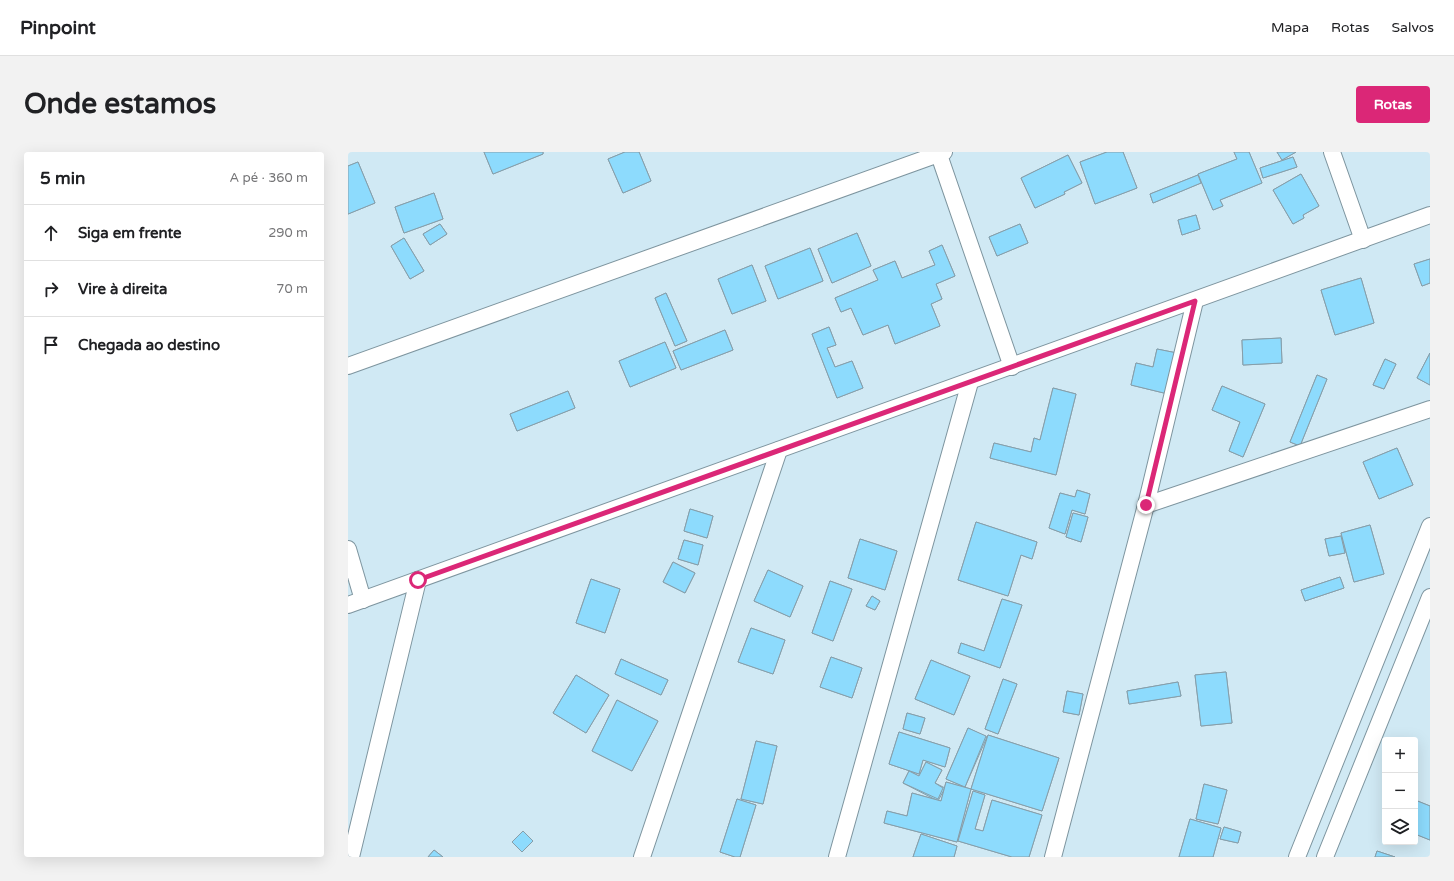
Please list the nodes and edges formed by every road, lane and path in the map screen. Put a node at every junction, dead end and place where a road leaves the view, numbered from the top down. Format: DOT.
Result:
graph roads {
  1 [pos="1332,152"];
  2 [pos="940,153"];
  3 [pos="1430,215"];
  4 [pos="1363,240"];
  5 [pos="1195,301"];
  6 [pos="348,366"];
  7 [pos="1012,366"];
  8 [pos="970,382"];
  9 [pos="1430,410"];
  10 [pos="779,450"];
  11 [pos="1146,505"];
  12 [pos="1430,526"];
  13 [pos="348,549"];
  14 [pos="418,580"];
  15 [pos="1430,597"];
  16 [pos="355,603"];
  17 [pos="351,857"];
  18 [pos="642,857"];
  19 [pos="837,857"];
  20 [pos="1053,857"];
  21 [pos="1297,857"];
  22 [pos="1325,857"];
  1 -- 4 [label="street"];
  2 -- 6 [label="street"];
  2 -- 7 [label="street"];
  3 -- 4 [label="street"];
  4 -- 5 [label="street"];
  5 -- 7 [label="street"];
  5 -- 11 [label="street"];
  7 -- 8 [label="street"];
  8 -- 10 [label="street"];
  8 -- 19 [label="street"];
  9 -- 11 [label="street"];
  10 -- 14 [label="street"];
  10 -- 18 [label="street"];
  11 -- 20 [label="street"];
  12 -- 21 [label="street"];
  13 -- 16 [label="street"];
  14 -- 16 [label="street"];
  14 -- 17 [label="street"];
  15 -- 22 [label="street"];
}
